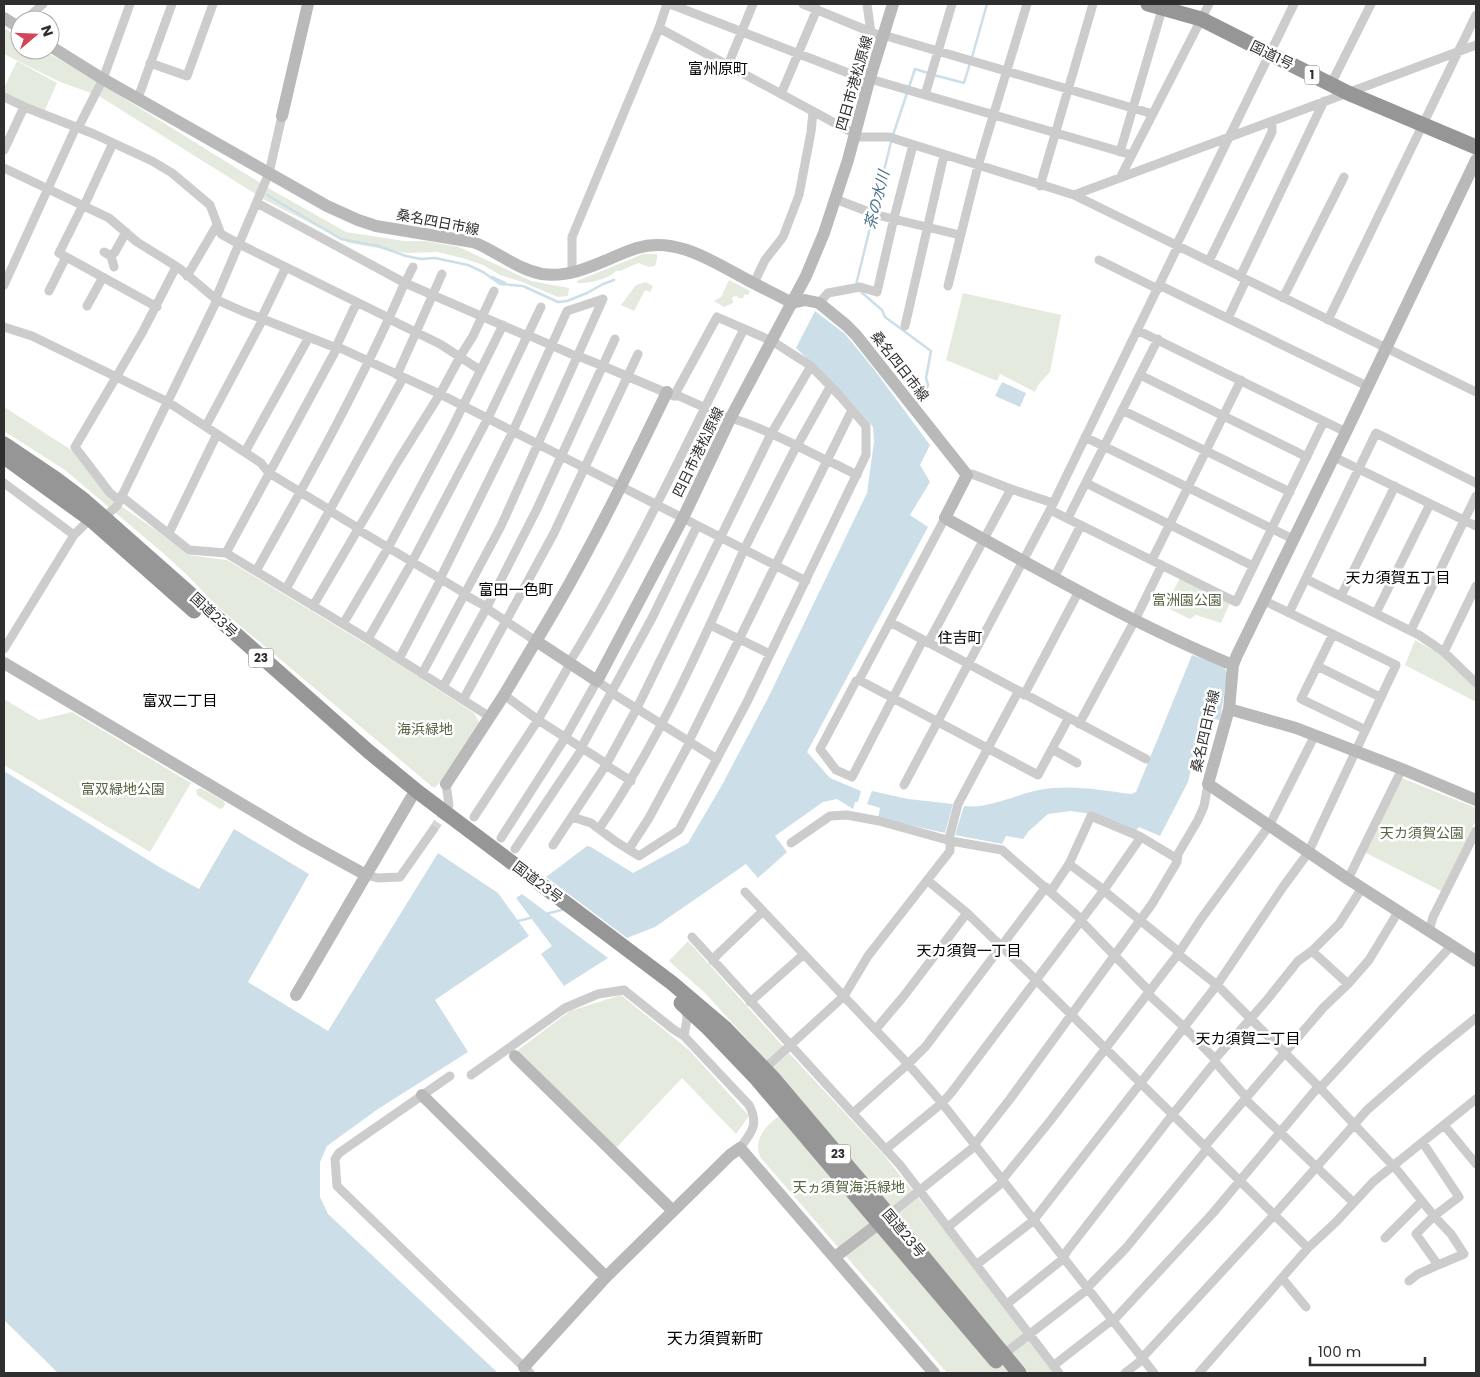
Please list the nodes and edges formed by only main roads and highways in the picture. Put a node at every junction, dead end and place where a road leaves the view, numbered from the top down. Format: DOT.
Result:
graph roads {
  1 [pos="1158,5"];
  2 [pos="1476,147"];
  3 [pos="4,444"];
  4 [pos="4,457"];
  5 [pos="97,518"];
  6 [pos="517,872"];
  7 [pos="632,959"];
  8 [pos="760,1073"];
  9 [pos="884,1219"];
  10 [pos="1007,1373"];
  11 [pos="1020,1373"];
  1 -- 2 [label="highway, 国道1号 / 1"];
  3 -- 5 [label="highway, 国道23号 / 23"];
  4 -- 5 [label="highway, 国道23号 / 23"];
  5 -- 6 [label="highway, 国道23号 / 23"];
  5 -- 6 [label="highway, 国道23号 / 23"];
  6 -- 7 [label="highway, 国道23号 / 23"];
  7 -- 8 [label="highway, 国道23号 / 23"];
  7 -- 8 [label="highway, 国道23号 / 23"];
  8 -- 9 [label="highway, 国道23号 / 23"];
  9 -- 10 [label="highway, 国道23号 / 23"];
  9 -- 11 [label="highway, 国道23号 / 23"];
}
